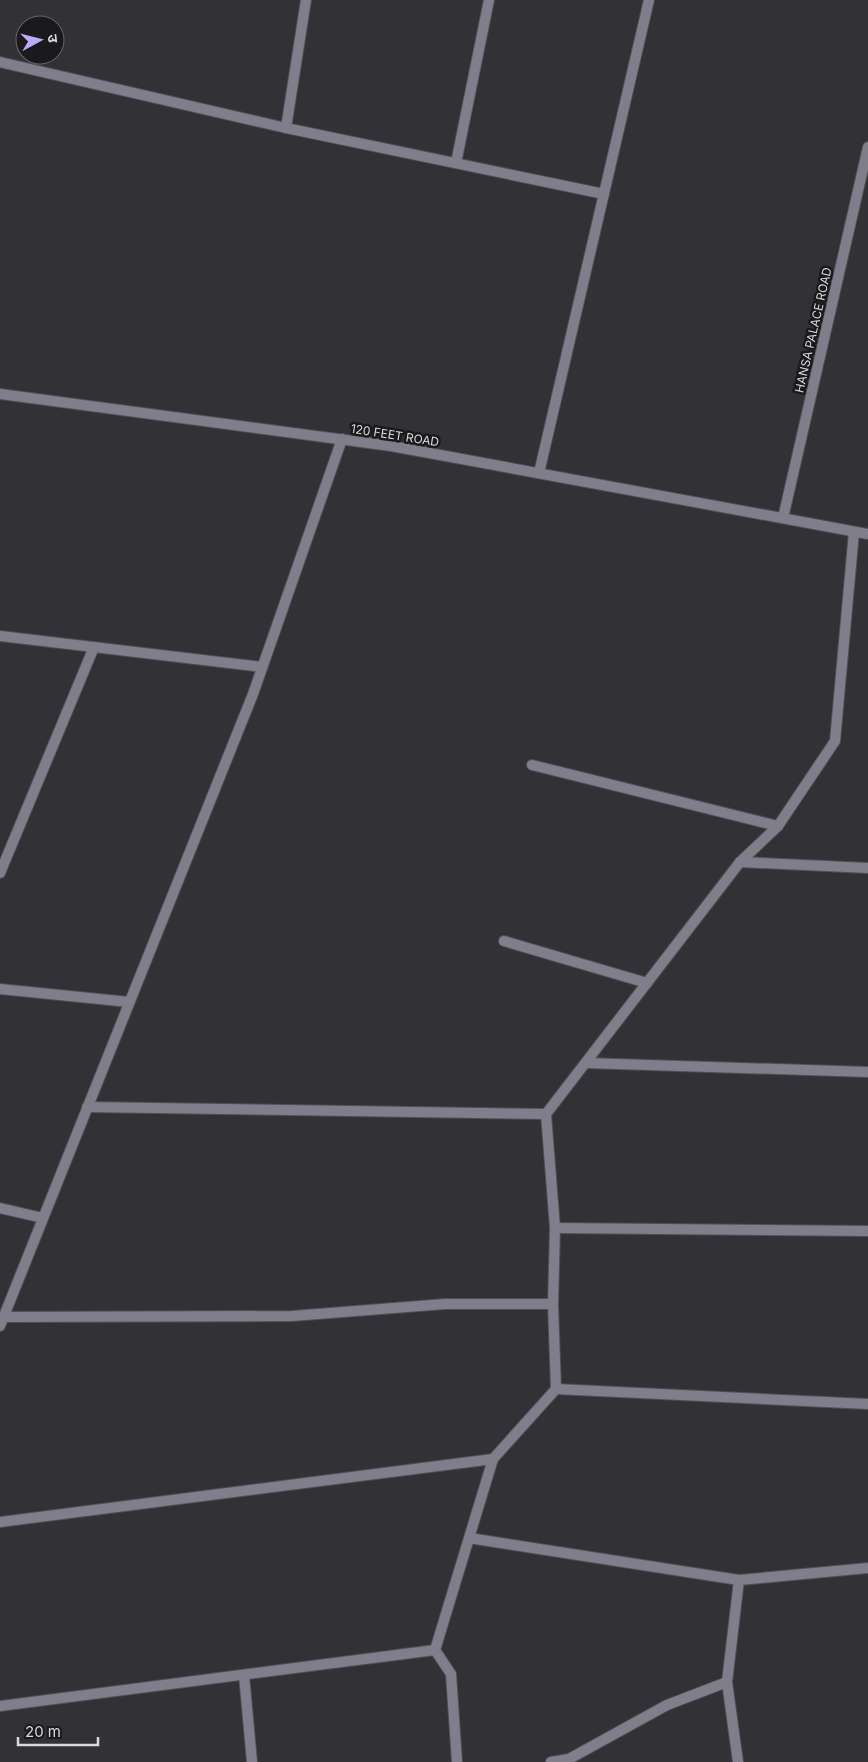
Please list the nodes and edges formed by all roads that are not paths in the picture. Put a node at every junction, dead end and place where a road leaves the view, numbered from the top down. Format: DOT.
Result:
graph roads {
  1 [pos="306,0"];
  2 [pos="489,0"];
  3 [pos="649,0"];
  4 [pos="0,62"];
  5 [pos="286,128"];
  6 [pos="868,146"];
  7 [pos="456,163"];
  8 [pos="604,194"];
  9 [pos="0,394"];
  10 [pos="342,439"];
  11 [pos="539,473"];
  12 [pos="783,518"];
  13 [pos="854,532"];
  14 [pos="868,534"];
  15 [pos="0,636"];
  16 [pos="94,647"];
  17 [pos="262,667"];
  18 [pos="532,765"];
  19 [pos="778,826"];
  20 [pos="740,862"];
  21 [pos="1,868"];
  22 [pos="868,868"];
  23 [pos="504,941"];
  24 [pos="647,983"];
  25 [pos="0,989"];
  26 [pos="130,1002"];
  27 [pos="586,1062"];
  28 [pos="868,1072"];
  29 [pos="87,1107"];
  30 [pos="546,1114"];
  31 [pos="0,1208"];
  32 [pos="43,1218"];
  33 [pos="554,1228"];
  34 [pos="868,1231"];
  35 [pos="553,1304"];
  36 [pos="2,1321"];
  37 [pos="556,1389"];
  38 [pos="868,1404"];
  39 [pos="493,1458"];
  40 [pos="0,1522"];
  41 [pos="469,1538"];
  42 [pos="868,1568"];
  43 [pos="739,1580"];
  44 [pos="436,1650"];
  45 [pos="244,1675"];
  46 [pos="727,1682"];
  47 [pos="0,1706"];
  48 [pos="252,1762"];
  49 [pos="456,1762"];
  50 [pos="551,1762"];
  51 [pos="738,1762"];
  1 -- 5 [label="street"];
  2 -- 7 [label="street"];
  3 -- 8 [label="street"];
  4 -- 5 [label="street"];
  5 -- 7 [label="street"];
  6 -- 12 [label="street, HANSA PALACE ROAD"];
  7 -- 8 [label="street"];
  8 -- 11 [label="street"];
  9 -- 10 [label="street, 120 FEET ROAD"];
  10 -- 11 [label="street, 120 FEET ROAD"];
  10 -- 17 [label="street"];
  11 -- 12 [label="street, 120 FEET ROAD"];
  12 -- 13 [label="street, 120 FEET ROAD"];
  13 -- 14 [label="street, 120 FEET ROAD"];
  13 -- 19 [label="street"];
  15 -- 16 [label="street"];
  16 -- 17 [label="street"];
  16 -- 21 [label="street"];
  17 -- 26 [label="street"];
  18 -- 19 [label="street"];
  19 -- 20 [label="street"];
  20 -- 22 [label="street"];
  20 -- 24 [label="street"];
  23 -- 24 [label="street"];
  24 -- 27 [label="street"];
  25 -- 26 [label="street"];
  26 -- 29 [label="street"];
  27 -- 28 [label="street"];
  27 -- 30 [label="street"];
  29 -- 30 [label="street"];
  29 -- 32 [label="street"];
  30 -- 33 [label="street"];
  31 -- 32 [label="street"];
  32 -- 36 [label="street"];
  33 -- 34 [label="street"];
  33 -- 35 [label="street"];
  35 -- 36 [label="street"];
  35 -- 37 [label="street"];
  37 -- 38 [label="street"];
  37 -- 39 [label="street"];
  39 -- 40 [label="street"];
  39 -- 41 [label="street"];
  41 -- 43 [label="street"];
  41 -- 44 [label="street"];
  42 -- 43 [label="street"];
  43 -- 46 [label="street"];
  44 -- 45 [label="street"];
  44 -- 49 [label="street"];
  45 -- 47 [label="street"];
  45 -- 48 [label="street"];
  46 -- 50 [label="street"];
  46 -- 51 [label="street"];
}
